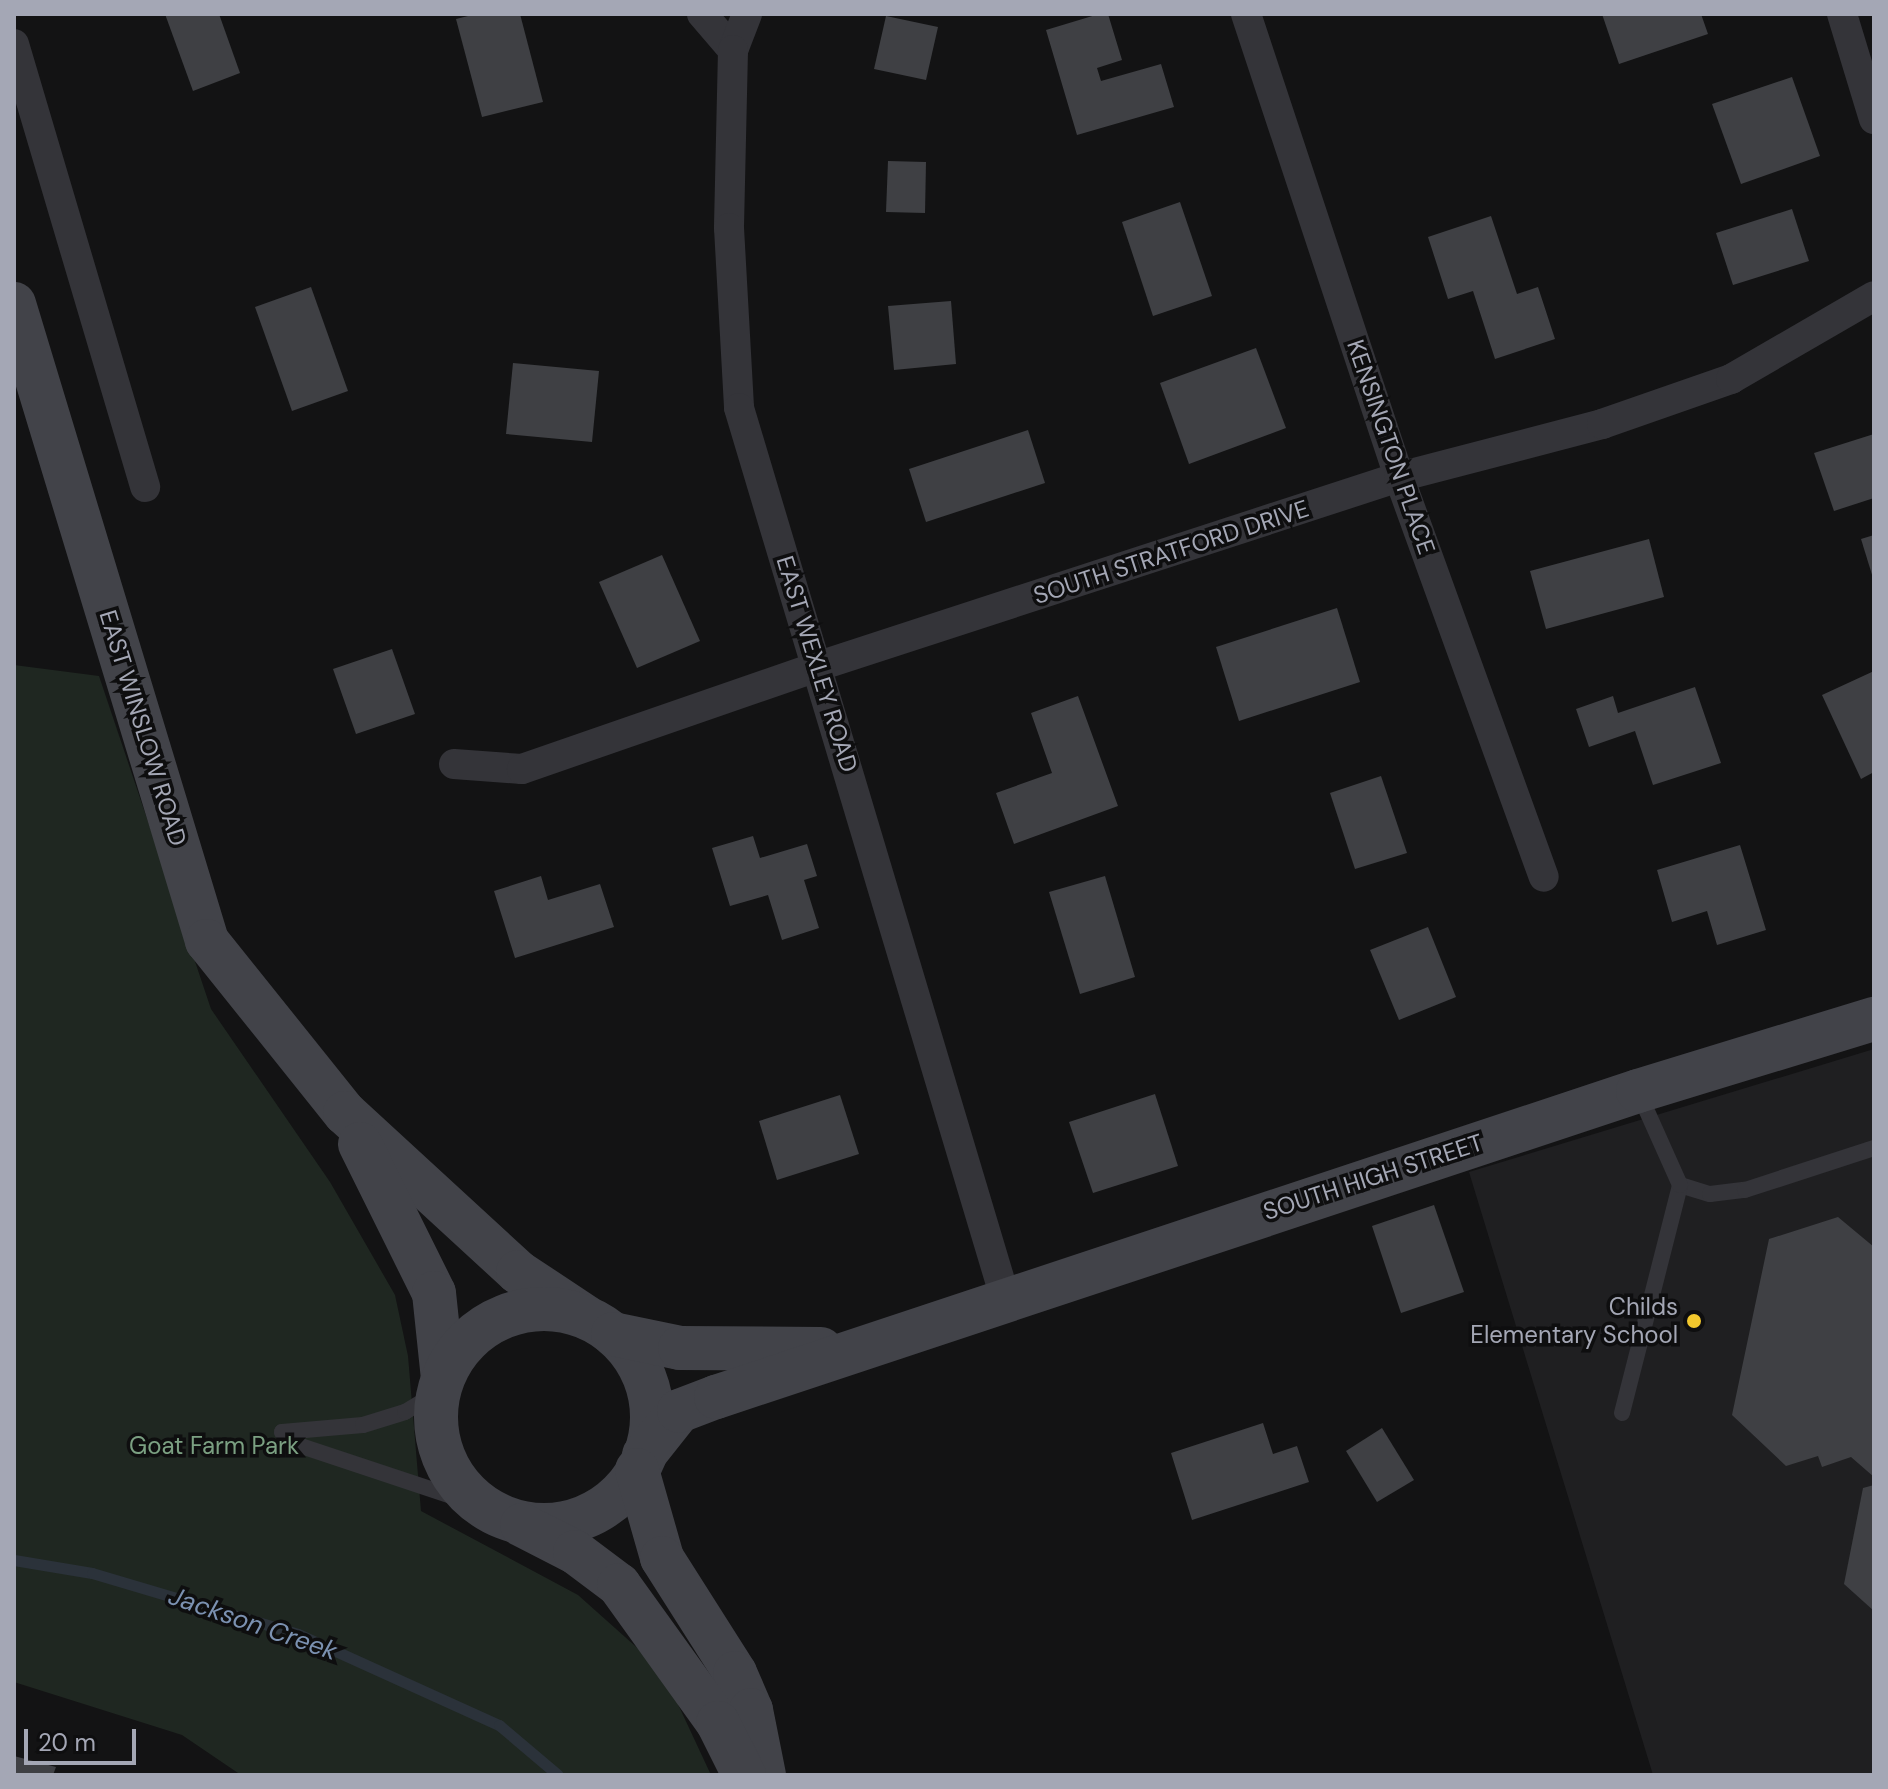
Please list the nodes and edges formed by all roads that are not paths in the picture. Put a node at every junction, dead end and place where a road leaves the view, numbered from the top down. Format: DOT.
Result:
graph roads {
  1 [pos="702,14"];
  2 [pos="747,14"];
  3 [pos="1246,14"];
  4 [pos="1842,14"];
  5 [pos="14,44"];
  6 [pos="733,50"];
  7 [pos="1874,119"];
  8 [pos="1874,296"];
  9 [pos="14,304"];
  10 [pos="1399,477"];
  11 [pos="145,487"];
  12 [pos="819,666"];
  13 [pos="454,764"];
  14 [pos="1544,877"];
  15 [pos="1874,1019"];
  16 [pos="1638,1091"];
  17 [pos="345,1113"];
  18 [pos="1874,1148"];
  19 [pos="1680,1185"];
  20 [pos="1006,1301"];
  21 [pos="599,1326"];
  22 [pos="876,1346"];
  23 [pos="442,1385"];
  24 [pos="1622,1413"];
  25 [pos="640,1463"];
  26 [pos="500,1514"];
  27 [pos="744,1775"];
  28 [pos="764,1775"];
  1 -- 6 [label="street"];
  2 -- 6 [label="street, EAST WEXLEY ROAD"];
  3 -- 10 [label="street, KENSINGTON PLACE"];
  4 -- 7 [label="street"];
  5 -- 11 [label="street"];
  6 -- 12 [label="street, EAST WEXLEY ROAD"];
  8 -- 10 [label="street, SOUTH STRATFORD DRIVE"];
  9 -- 17 [label="main road, EAST WINSLOW ROAD"];
  10 -- 12 [label="street, SOUTH STRATFORD DRIVE"];
  10 -- 14 [label="street, KENSINGTON PLACE"];
  12 -- 13 [label="street, SOUTH STRATFORD DRIVE"];
  12 -- 20 [label="street, EAST WEXLEY ROAD"];
  15 -- 16 [label="main road, SOUTH HIGH STREET"];
  16 -- 19 [label="lane"];
  16 -- 20 [label="main road, SOUTH HIGH STREET"];
  17 -- 21 [label="main road, EAST WINSLOW ROAD"];
  17 -- 23 [label="main road, EAST WINSLOW ROAD"];
  18 -- 19 [label="lane"];
  19 -- 24 [label="lane"];
  20 -- 22 [label="main road, SOUTH HIGH STREET"];
  21 -- 22 [label="main road, SOUTH HIGH STREET"];
  21 -- 23 [label="main road"];
  21 -- 25 [label="main road"];
  22 -- 25 [label="main road, SOUTH HIGH STREET"];
  23 -- 26 [label="main road"];
  23 -- 26 [label="lane"];
  25 -- 26 [label="main road"];
  25 -- 28 [label="main road"];
  26 -- 27 [label="main road"];
}
